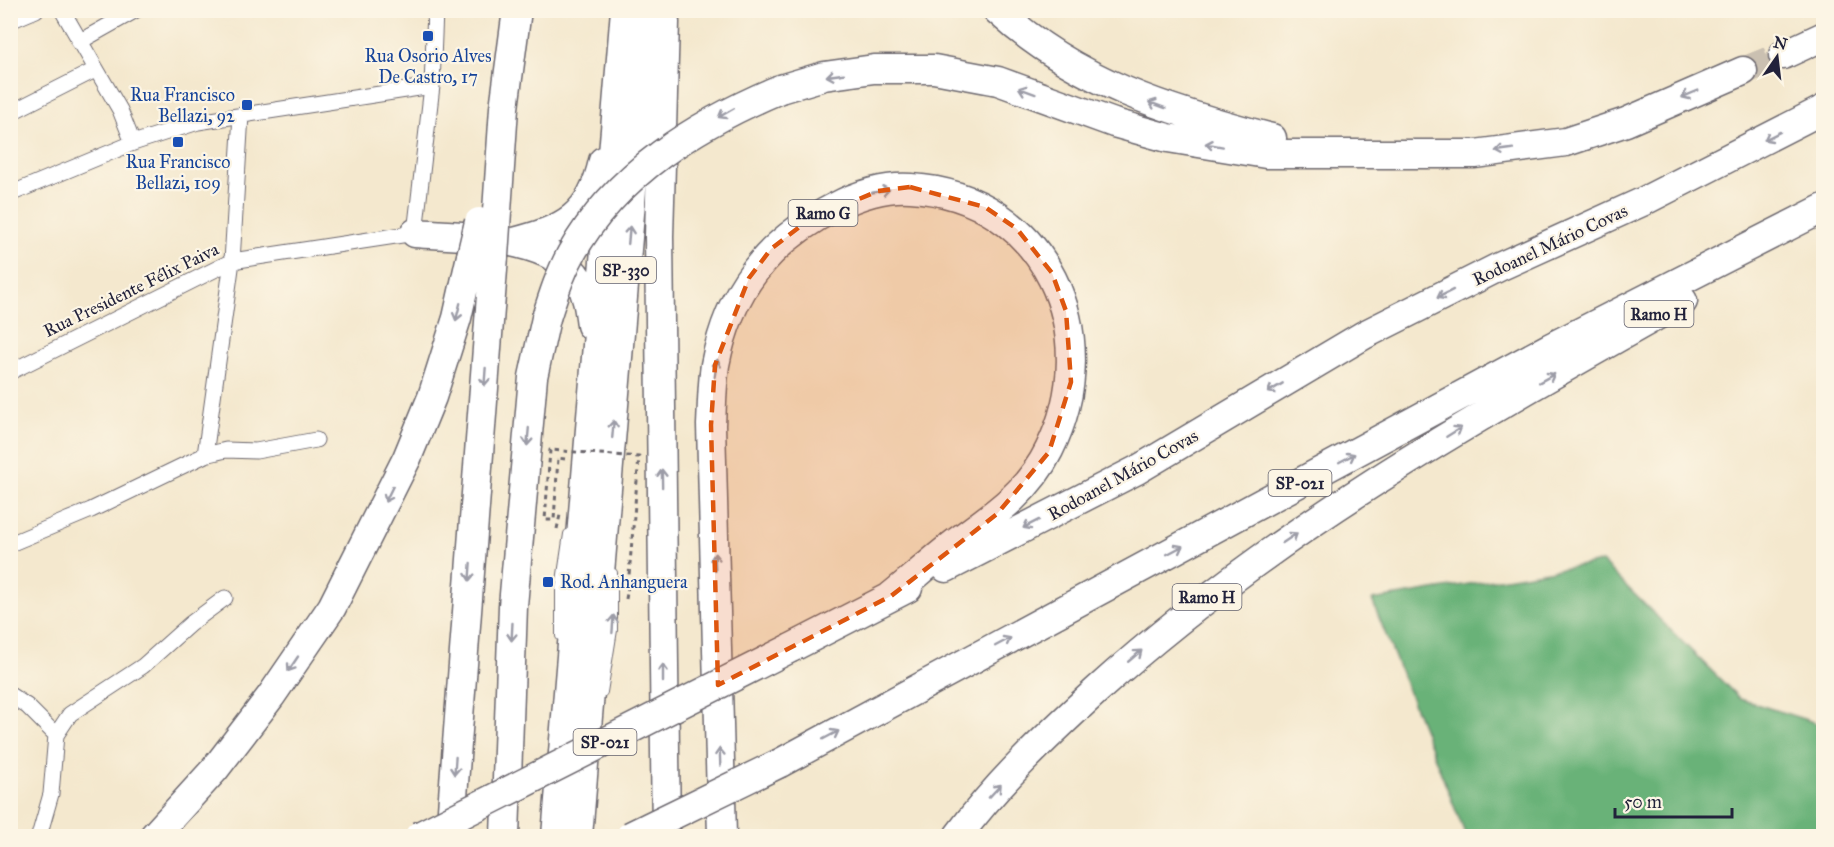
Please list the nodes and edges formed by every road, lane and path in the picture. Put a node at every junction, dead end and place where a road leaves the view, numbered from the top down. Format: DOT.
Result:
graph roads {
  1 [pos="36,10"];
  2 [pos="62,10"];
  3 [pos="136,10"];
  4 [pos="435,10"];
  5 [pos="517,10"];
  6 [pos="625,10"];
  7 [pos="647,10"];
  8 [pos="665,10"];
  9 [pos="997,10"];
  10 [pos="10,21"];
  11 [pos="1824,36"];
  12 [pos="79,42"];
  13 [pos="1783,55"];
  14 [pos="95,70"];
  15 [pos="1743,71"];
  16 [pos="618,82"];
  17 [pos="432,86"];
  18 [pos="1824,109"];
  19 [pos="10,113"];
  20 [pos="241,115"];
  21 [pos="133,143"];
  22 [pos="1335,154"];
  23 [pos="10,194"];
  24 [pos="1824,208"];
  25 [pos="1824,224"];
  26 [pos="415,233"];
  27 [pos="491,241"];
  28 [pos="232,261"];
  29 [pos="596,361"];
  30 [pos="10,372"];
  31 [pos="316,440"];
  32 [pos="566,442"];
  33 [pos="205,455"];
  34 [pos="571,466"];
  35 [pos="561,505"];
  36 [pos="574,507"];
  37 [pos="569,529"];
  38 [pos="605,529"];
  39 [pos="556,534"];
  40 [pos="10,544"];
  41 [pos="891,596"];
  42 [pos="225,598"];
  43 [pos="626,599"];
  44 [pos="561,646"];
  45 [pos="562,656"];
  46 [pos="10,695"];
  47 [pos="568,696"];
  48 [pos="600,703"];
  49 [pos="597,713"];
  50 [pos="56,735"];
  51 [pos="584,763"];
  52 [pos="39,837"];
  53 [pos="154,837"];
  54 [pos="419,837"];
  55 [pos="450,837"];
  56 [pos="505,837"];
  57 [pos="556,837"];
  58 [pos="578,837"];
  59 [pos="630,837"];
  60 [pos="666,837"];
  61 [pos="723,837"];
  62 [pos="958,837"];
  1 -- 10 [label="street"];
  2 -- 12 [label="street"];
  3 -- 12 [label="street"];
  4 -- 17 [label="street"];
  5 -- 27 [label="highway"];
  6 -- 16 [label="highway, SP-330"];
  38 -- 7 [label="highway, SP-330, one-way"];
  60 -- 8 [label="highway, one-way"];
  22 -- 9 [label="highway, one-way"];
  11 -- 13 [label="highway"];
  12 -- 14 [label="street"];
  14 -- 19 [label="street"];
  14 -- 21 [label="street"];
  15 -- 22 [label="highway, one-way"];
  16 -- 27 [label="highway"];
  16 -- 29 [label="highway, SP-330"];
  17 -- 20 [label="street"];
  17 -- 26 [label="street"];
  18 -- 41 [label="highway, Rodoanel Mário Covas / SP-021, one-way"];
  20 -- 21 [label="street"];
  20 -- 28 [label="street"];
  21 -- 23 [label="street"];
  22 -- 56 [label="highway, one-way, bridge"];
  59 -- 24 [label="highway, SP-021, one-way, bridge"];
  62 -- 25 [label="highway, Ramo H, one-way"];
  26 -- 27 [label="highway"];
  26 -- 28 [label="street, Rua Presidente Félix Paiva"];
  27 -- 29 [label="highway"];
  27 -- 53 [label="highway, one-way"];
  27 -- 55 [label="highway, one-way"];
  28 -- 30 [label="street, Rua Presidente Félix Paiva"];
  28 -- 33 [label="street"];
  29 -- 34 [label="highway, SP-330"];
  31 -- 33 [label="street"];
  32 -- 34 [label="path"];
  33 -- 40 [label="street"];
  34 -- 36 [label="lane"];
  34 -- 43 [label="path, bridge"];
  34 -- 47 [label="highway, SP-330"];
  35 -- 39 [label="path"];
  37 -- 44 [label="lane"];
  48 -- 38 [label="lane, one-way"];
  38 -- 51 [label="highway, SP-330"];
  41 -- 54 [label="highway, Rodoanel Mário Covas / SP-021, bridge"];
  61 -- 41 [label="highway, Ramo G, one-way"];
  42 -- 50 [label="street"];
  45 -- 47 [label="lane"];
  46 -- 50 [label="street"];
  47 -- 57 [label="highway, SP-330"];
  49 -- 51 [label="lane"];
  50 -- 52 [label="street"];
  51 -- 58 [label="highway, SP-330"];
}
